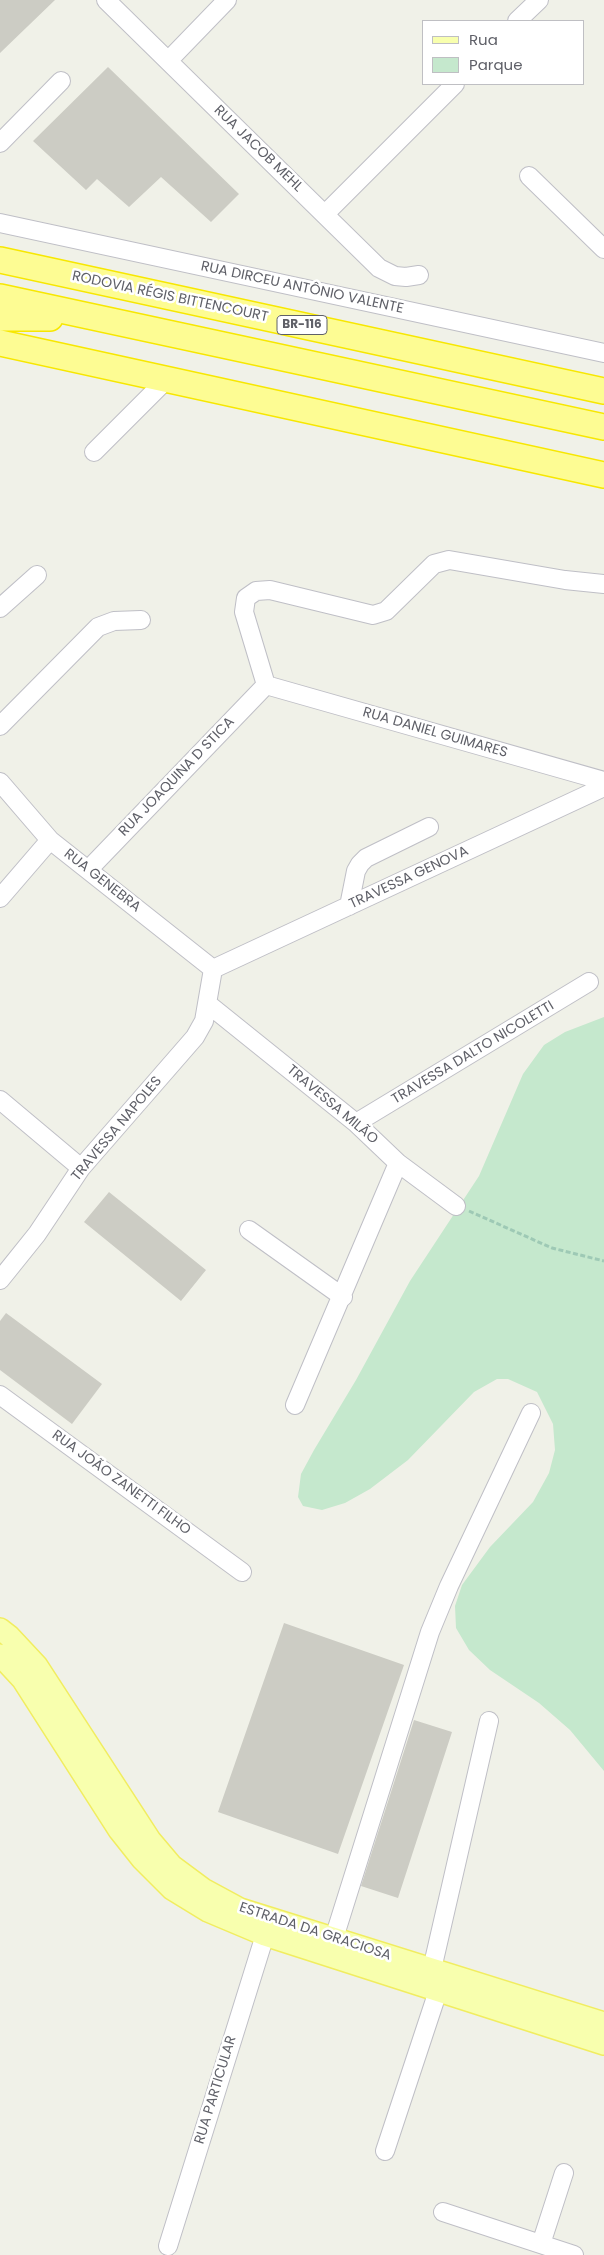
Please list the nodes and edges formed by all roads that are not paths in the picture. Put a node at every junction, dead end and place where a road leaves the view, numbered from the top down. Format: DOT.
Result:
graph roads {
  1 [pos="106,0"];
  2 [pos="227,0"];
  3 [pos="539,0"];
  4 [pos="518,20"];
  5 [pos="168,61"];
  6 [pos="61,80"];
  7 [pos="454,85"];
  8 [pos="2,138"];
  9 [pos="529,176"];
  10 [pos="325,214"];
  11 [pos="0,223"];
  12 [pos="604,249"];
  13 [pos="0,260"];
  14 [pos="419,275"];
  15 [pos="0,297"];
  16 [pos="0,318"];
  17 [pos="100,318"];
  18 [pos="0,343"];
  19 [pos="604,353"];
  20 [pos="167,380"];
  21 [pos="604,390"];
  22 [pos="604,426"];
  23 [pos="94,452"];
  24 [pos="604,475"];
  25 [pos="37,575"];
  26 [pos="604,584"];
  27 [pos="0,608"];
  28 [pos="140,620"];
  29 [pos="266,685"];
  30 [pos="0,726"];
  31 [pos="604,781"];
  32 [pos="0,782"];
  33 [pos="604,787"];
  34 [pos="429,827"];
  35 [pos="50,840"];
  36 [pos="88,870"];
  37 [pos="0,898"];
  38 [pos="349,906"];
  39 [pos="213,970"];
  40 [pos="589,982"];
  41 [pos="208,1004"];
  42 [pos="0,1100"];
  43 [pos="356,1123"];
  44 [pos="398,1163"];
  45 [pos="81,1168"];
  46 [pos="456,1206"];
  47 [pos="249,1230"];
  48 [pos="0,1280"];
  49 [pos="342,1297"];
  50 [pos="0,1395"];
  51 [pos="296,1405"];
  52 [pos="531,1413"];
  53 [pos="242,1572"];
  54 [pos="0,1629"];
  55 [pos="0,1654"];
  56 [pos="489,1721"];
  57 [pos="264,1935"];
  58 [pos="334,1938"];
  59 [pos="432,1969"];
  60 [pos="438,1991"];
  61 [pos="604,2023"];
  62 [pos="604,2044"];
  63 [pos="385,2151"];
  64 [pos="564,2173"];
  65 [pos="443,2212"];
  66 [pos="541,2244"];
  67 [pos="168,2246"];
  68 [pos="574,2255"];
  1 -- 5 [label="street, RUA JACOB MEHL"];
  2 -- 5 [label="street"];
  3 -- 4 [label="street"];
  5 -- 10 [label="street, RUA JACOB MEHL"];
  6 -- 8 [label="street"];
  7 -- 10 [label="street"];
  9 -- 12 [label="street"];
  10 -- 14 [label="street, RUA JACOB MEHL"];
  11 -- 19 [label="street, RUA DIRCEU ANTÔNIO VALENTE"];
  13 -- 21 [label="highway, RODOVIA RÉGIS BITTENCOURT / BR-116"];
  15 -- 17 [label="highway"];
  16 -- 17 [label="highway"];
  17 -- 22 [label="highway"];
  18 -- 20 [label="highway"];
  20 -- 23 [label="street"];
  20 -- 24 [label="highway"];
  25 -- 27 [label="street"];
  26 -- 29 [label="street"];
  28 -- 30 [label="street"];
  29 -- 31 [label="street, RUA DANIEL GUIMARES"];
  29 -- 36 [label="street, RUA JOAQUINA D STICA"];
  32 -- 35 [label="street, RUA GENEBRA"];
  33 -- 38 [label="street, TRAVESSA GENOVA"];
  34 -- 38 [label="street"];
  35 -- 36 [label="street, RUA GENEBRA"];
  35 -- 37 [label="street"];
  36 -- 39 [label="street, RUA GENEBRA"];
  38 -- 39 [label="street, TRAVESSA GENOVA"];
  39 -- 41 [label="street, TRAVESSA NAPOLES"];
  40 -- 43 [label="street, TRAVESSA DALTO NICOLETTI"];
  41 -- 43 [label="street, TRAVESSA MILÃO"];
  41 -- 45 [label="street, TRAVESSA NAPOLES"];
  42 -- 45 [label="street"];
  43 -- 44 [label="street, TRAVESSA MILÃO"];
  44 -- 46 [label="street, TRAVESSA MILÃO"];
  44 -- 49 [label="street"];
  45 -- 48 [label="street, TRAVESSA NAPOLES"];
  47 -- 49 [label="street"];
  49 -- 51 [label="street"];
  50 -- 53 [label="street, RUA JOÃO ZANETTI FILHO"];
  52 -- 58 [label="street"];
  54 -- 58 [label="main road, ESTRADA DA GRACIOSA"];
  55 -- 57 [label="main road, ESTRADA DA GRACIOSA"];
  56 -- 59 [label="street"];
  57 -- 60 [label="main road, ESTRADA DA GRACIOSA"];
  57 -- 67 [label="street, RUA PARTICULAR"];
  58 -- 59 [label="main road, ESTRADA DA GRACIOSA"];
  59 -- 61 [label="main road, ESTRADA DA GRACIOSA"];
  60 -- 62 [label="main road, ESTRADA DA GRACIOSA"];
  60 -- 63 [label="street"];
  64 -- 66 [label="street"];
  65 -- 66 [label="street"];
  66 -- 68 [label="street"];
}
